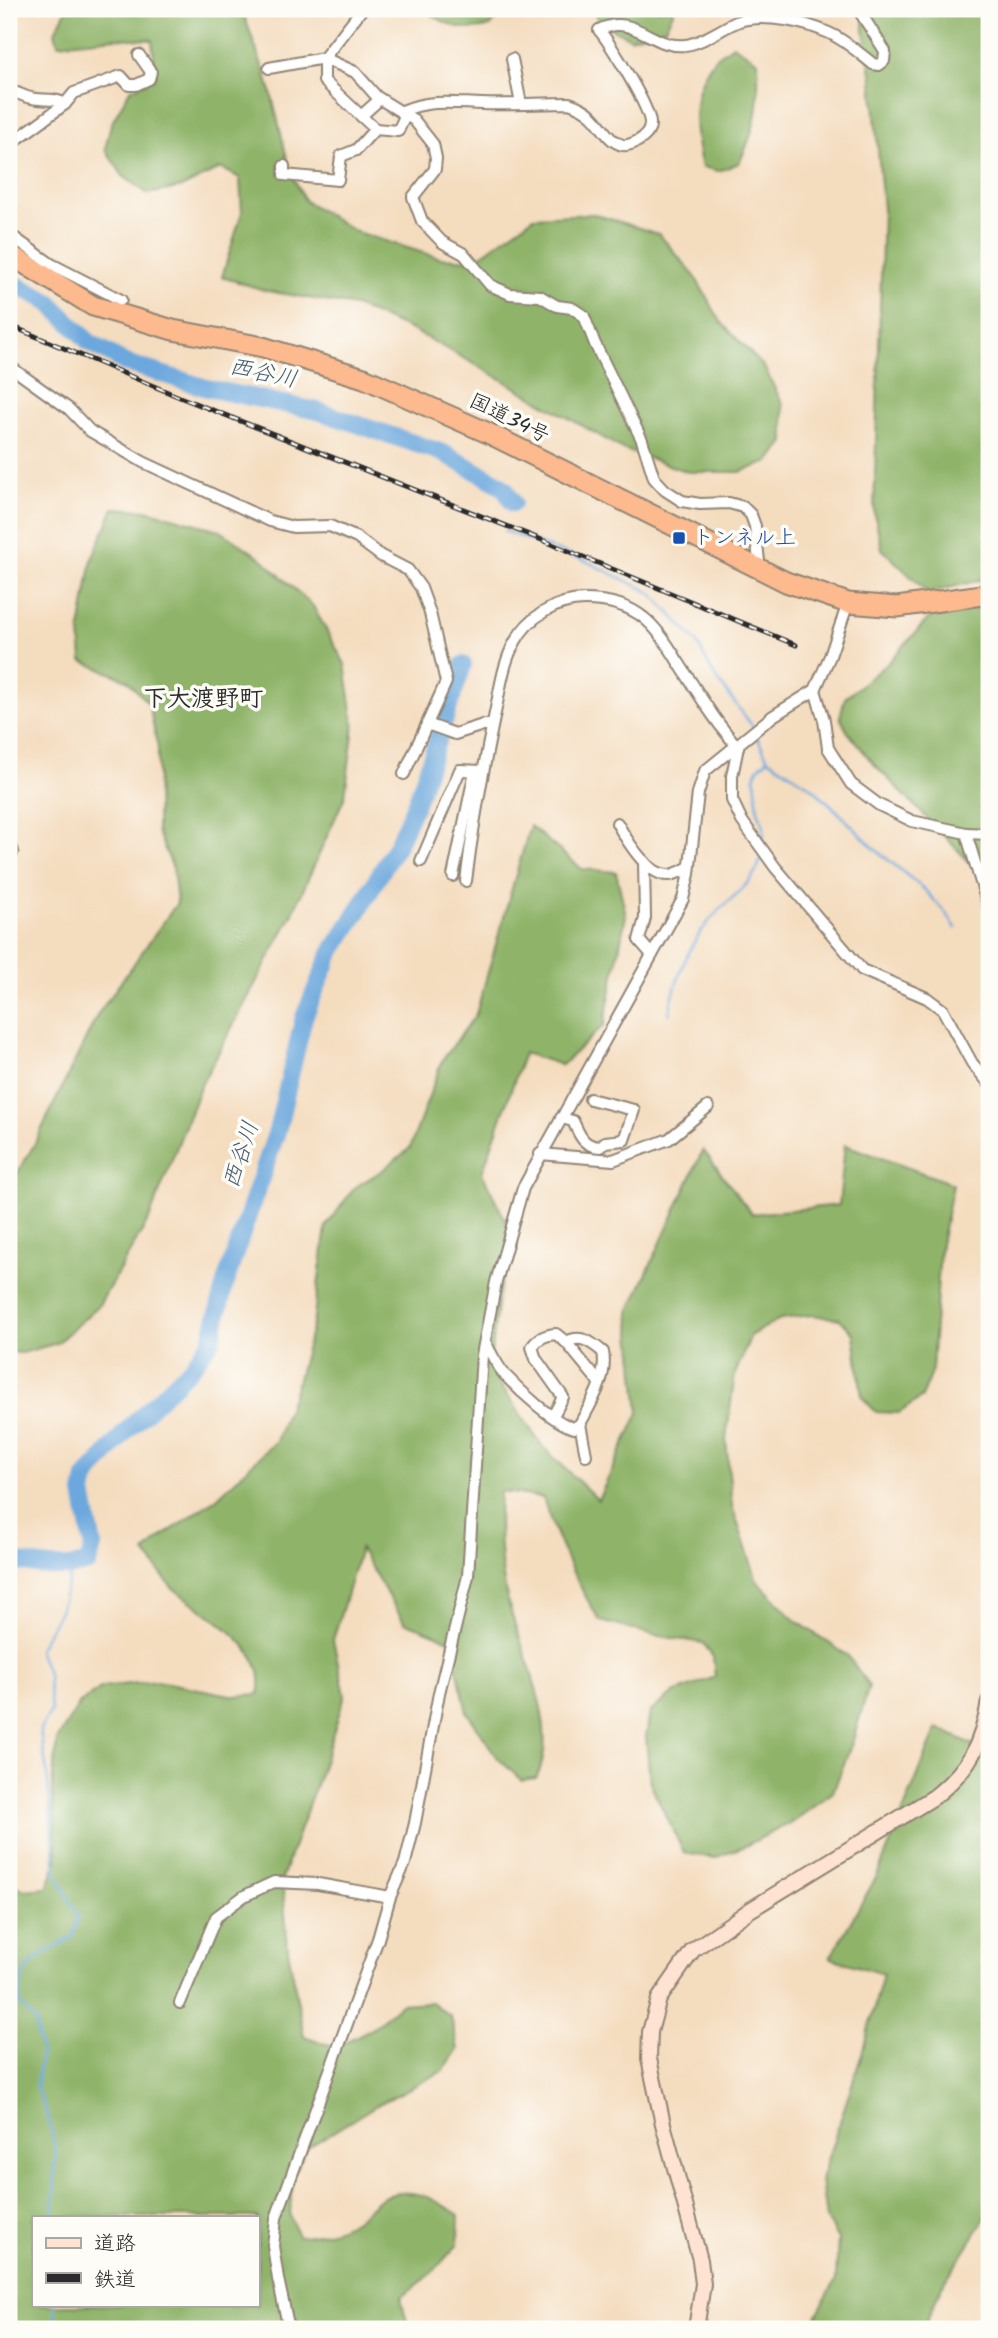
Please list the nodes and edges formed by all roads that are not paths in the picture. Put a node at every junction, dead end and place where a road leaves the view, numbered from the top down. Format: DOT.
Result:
graph roads {
  1 [pos="362,9"];
  2 [pos="858,9"];
  3 [pos="139,55"];
  4 [pos="324,58"];
  5 [pos="512,59"];
  6 [pos="269,68"];
  7 [pos="9,91"];
  8 [pos="380,99"];
  9 [pos="65,104"];
  10 [pos="521,104"];
  11 [pos="404,112"];
  12 [pos="361,116"];
  13 [pos="375,129"];
  14 [pos="9,145"];
  15 [pos="283,175"];
  16 [pos="9,234"];
  17 [pos="9,254"];
  18 [pos="121,300"];
  19 [pos="9,366"];
  20 [pos="760,570"];
  21 [pos="989,594"];
  22 [pos="848,603"];
  23 [pos="815,690"];
  24 [pos="429,724"];
  25 [pos="492,725"];
  26 [pos="738,747"];
  27 [pos="478,771"];
  28 [pos="404,774"];
  29 [pos="617,823"];
  30 [pos="966,832"];
  31 [pos="989,834"];
  32 [pos="9,844"];
  33 [pos="9,860"];
  34 [pos="421,861"];
  35 [pos="644,861"];
  36 [pos="690,867"];
  37 [pos="453,877"];
  38 [pos="466,881"];
  39 [pos="989,909"];
  40 [pos="652,955"];
  41 [pos="989,1083"];
  42 [pos="590,1099"];
  43 [pos="708,1107"];
  44 [pos="561,1118"];
  45 [pos="540,1154"];
  46 [pos="485,1342"];
  47 [pos="566,1342"];
  48 [pos="603,1376"];
  49 [pos="552,1416"];
  50 [pos="580,1424"];
  51 [pos="586,1455"];
  52 [pos="989,1701"];
  53 [pos="390,1897"];
  54 [pos="180,2003"];
  55 [pos="289,2329"];
  56 [pos="696,2329"];
  1 -- 4 [label="street"];
  2 -- 10 [label="street"];
  3 -- 9 [label="street"];
  4 -- 6 [label="street"];
  4 -- 8 [label="street"];
  4 -- 12 [label="street"];
  5 -- 10 [label="street"];
  7 -- 9 [label="street"];
  8 -- 11 [label="street"];
  8 -- 12 [label="street"];
  9 -- 14 [label="street"];
  10 -- 11 [label="street"];
  11 -- 13 [label="street"];
  11 -- 20 [label="street"];
  12 -- 13 [label="street"];
  13 -- 15 [label="street"];
  16 -- 18 [label="street"];
  17 -- 20 [label="highway, 国道34号"];
  19 -- 24 [label="street"];
  20 -- 22 [label="highway, 国道34号"];
  21 -- 22 [label="highway, 国道34号"];
  22 -- 23 [label="street"];
  23 -- 26 [label="street"];
  23 -- 30 [label="street"];
  24 -- 25 [label="street"];
  24 -- 28 [label="street"];
  25 -- 26 [label="street"];
  25 -- 27 [label="street"];
  26 -- 36 [label="street"];
  26 -- 41 [label="street"];
  27 -- 34 [label="street"];
  27 -- 37 [label="street"];
  27 -- 38 [label="street"];
  29 -- 35 [label="street"];
  30 -- 31 [label="street"];
  30 -- 39 [label="street"];
  32 -- 33 [label="street"];
  35 -- 36 [label="street"];
  35 -- 40 [label="street"];
  36 -- 40 [label="street"];
  40 -- 44 [label="street"];
  42 -- 44 [label="street"];
  43 -- 45 [label="street"];
  44 -- 45 [label="street"];
  45 -- 46 [label="street"];
  46 -- 49 [label="street"];
  46 -- 53 [label="street"];
  47 -- 48 [label="street"];
  47 -- 48 [label="street"];
  47 -- 49 [label="street"];
  48 -- 50 [label="street"];
  49 -- 50 [label="street"];
  50 -- 51 [label="street"];
  52 -- 56 [label="street"];
  53 -- 54 [label="street"];
  53 -- 55 [label="street"];
}
